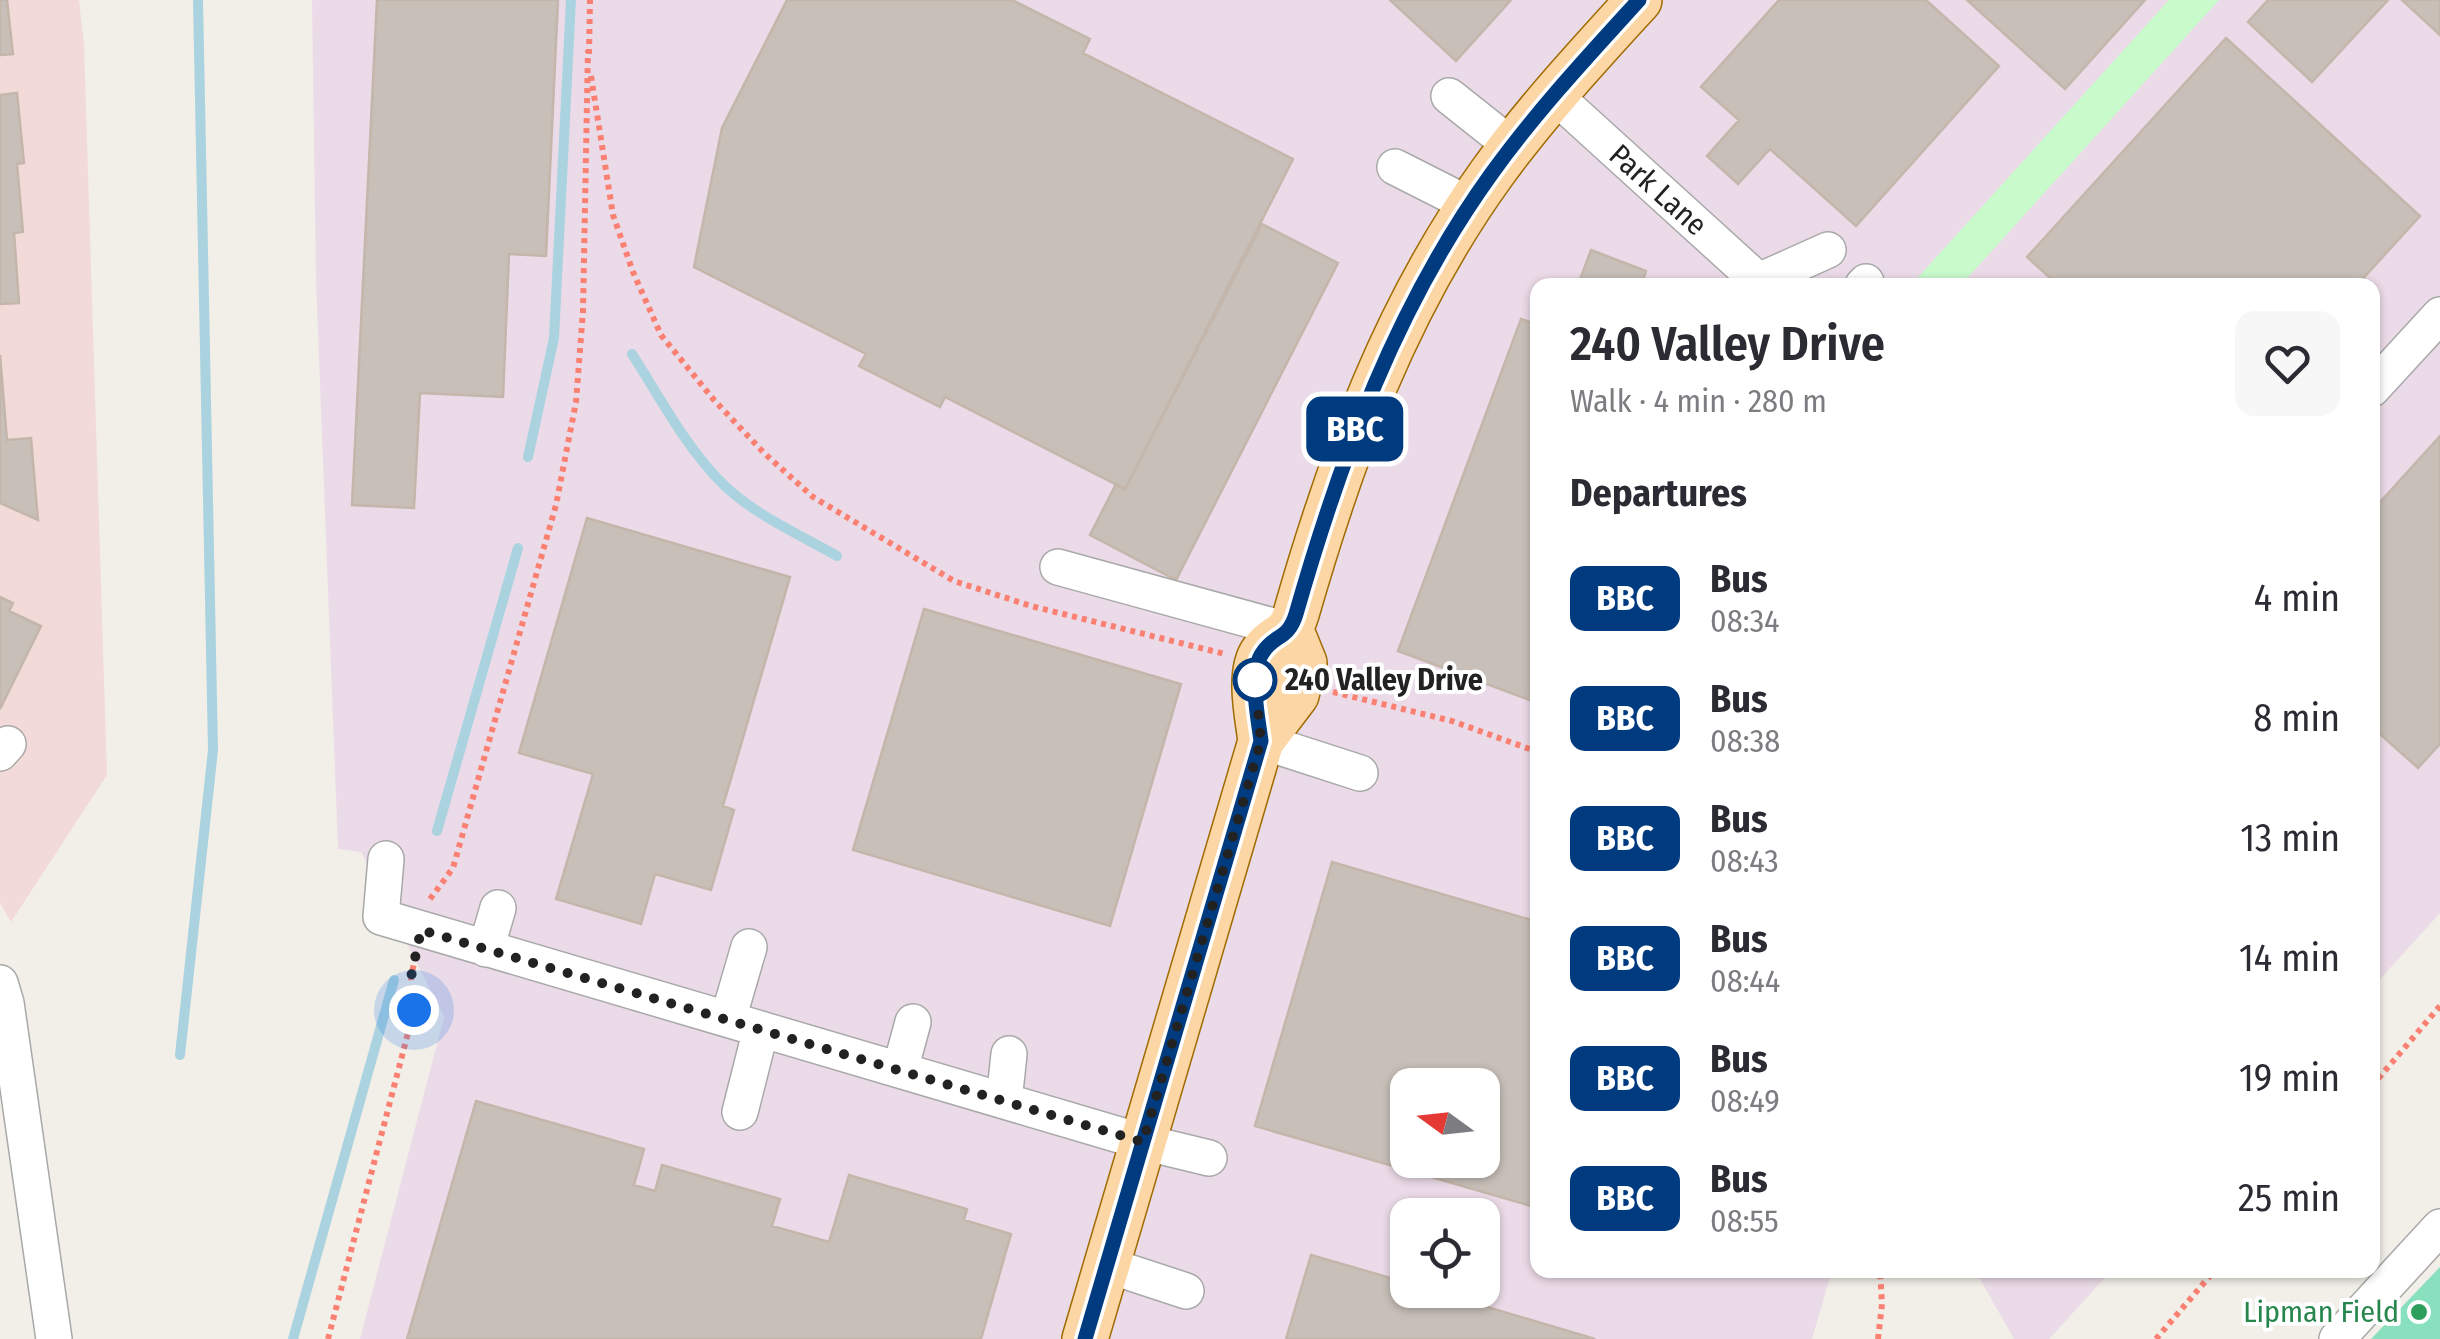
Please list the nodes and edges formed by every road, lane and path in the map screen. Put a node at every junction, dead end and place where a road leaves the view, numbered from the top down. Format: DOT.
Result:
graph roads {
  1 [pos="590,0"];
  2 [pos="1639,0"];
  3 [pos="588,50"];
  4 [pos="1554,94"];
  5 [pos="1449,96"];
  6 [pos="1512,146"];
  7 [pos="1395,167"];
  8 [pos="1470,205"];
  9 [pos="1828,250"];
  10 [pos="1756,278"];
  11 [pos="1771,278"];
  12 [pos="2440,316"];
  13 [pos="2380,381"];
  14 [pos="1058,567"];
  15 [pos="1291,630"];
  16 [pos="1226,654"];
  17 [pos="1320,688"];
  18 [pos="1261,741"];
  19 [pos="1530,749"];
  20 [pos="1360,773"];
  21 [pos="386,859"];
  22 [pos="498,908"];
  23 [pos="421,930"];
  24 [pos="748,947"];
  25 [pos="486,949"];
  26 [pos="0,983"];
  27 [pos="2440,1006"];
  28 [pos="913,1022"];
  29 [pos="744,1024"];
  30 [pos="1010,1054"];
  31 [pos="900,1070"];
  32 [pos="2380,1077"];
  33 [pos="1004,1101"];
  34 [pos="740,1112"];
  35 [pos="1143,1142"];
  36 [pos="1209,1158"];
  37 [pos="2440,1228"];
  38 [pos="1107,1265"];
  39 [pos="1880,1278"];
  40 [pos="2208,1278"];
  41 [pos="1186,1292"];
  42 [pos="54,1339"];
  43 [pos="328,1339"];
  44 [pos="1085,1339"];
  45 [pos="1878,1339"];
  46 [pos="2156,1339"];
  47 [pos="2337,1339"];
  1 -- 3 [label="path"];
  2 -- 4 [label="main road"];
  3 -- 16 [label="path"];
  3 -- 23 [label="path"];
  4 -- 6 [label="main road"];
  4 -- 10 [label="street, Park Lane"];
  5 -- 6 [label="street"];
  6 -- 8 [label="main road"];
  7 -- 8 [label="street"];
  8 -- 15 [label="main road"];
  9 -- 11 [label="street"];
  12 -- 13 [label="street"];
  14 -- 15 [label="street"];
  15 -- 18 [label="main road"];
  17 -- 19 [label="path"];
  18 -- 20 [label="street"];
  18 -- 35 [label="main road"];
  21 -- 23 [label="street"];
  22 -- 25 [label="street"];
  23 -- 25 [label="street"];
  23 -- 43 [label="path"];
  24 -- 29 [label="street"];
  25 -- 29 [label="street"];
  26 -- 42 [label="street"];
  27 -- 32 [label="path"];
  28 -- 31 [label="street"];
  29 -- 31 [label="street"];
  29 -- 34 [label="street"];
  30 -- 33 [label="street"];
  31 -- 33 [label="street"];
  33 -- 35 [label="street"];
  35 -- 36 [label="street"];
  35 -- 38 [label="main road"];
  37 -- 47 [label="street"];
  38 -- 41 [label="street"];
  38 -- 44 [label="main road"];
  39 -- 45 [label="path"];
  40 -- 46 [label="path"];
}
